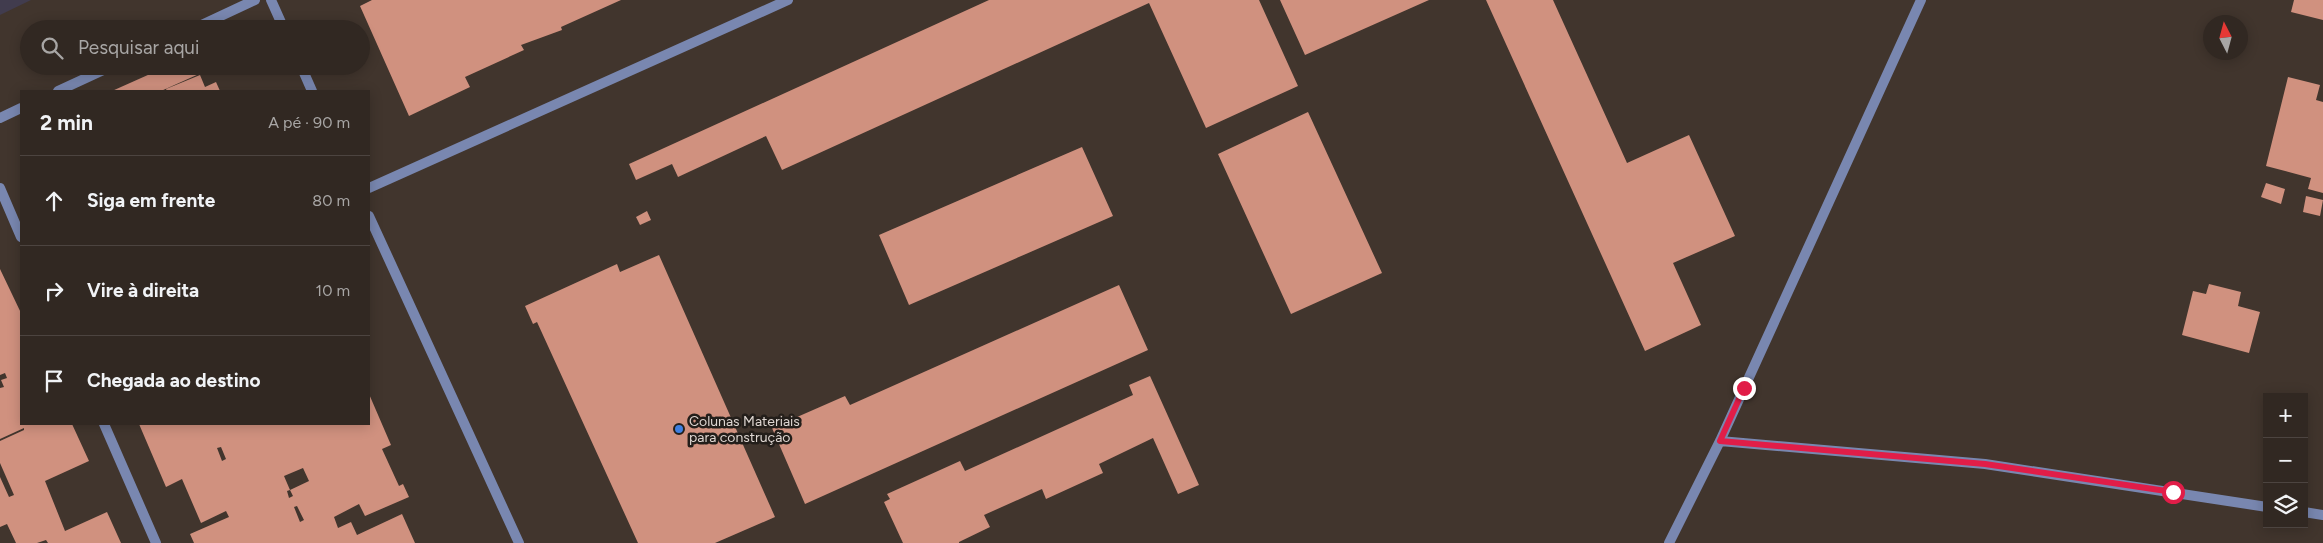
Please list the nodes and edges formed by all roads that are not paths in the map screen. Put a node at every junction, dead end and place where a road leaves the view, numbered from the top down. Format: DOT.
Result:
graph roads {
  1 [pos="255,0"];
  2 [pos="271,0"];
  3 [pos="788,0"];
  4 [pos="1920,0"];
  5 [pos="212,20"];
  6 [pos="280,20"];
  7 [pos="93,75"];
  8 [pos="305,75"];
  9 [pos="60,90"];
  10 [pos="312,90"];
  11 [pos="20,108"];
  12 [pos="0,118"];
  13 [pos="0,188"];
  14 [pos="370,188"];
  15 [pos="370,218"];
  16 [pos="20,235"];
  17 [pos="104,425"];
  18 [pos="1720,441"];
  19 [pos="2263,506"];
  20 [pos="2308,513"];
  21 [pos="2323,515"];
  22 [pos="156,543"];
  23 [pos="519,543"];
  24 [pos="1669,543"];
  1 -- 5 [label="street"];
  2 -- 6 [label="street"];
  3 -- 14 [label="street"];
  4 -- 18 [label="street"];
  7 -- 9 [label="street"];
  8 -- 10 [label="street"];
  11 -- 12 [label="street"];
  13 -- 16 [label="street"];
  15 -- 23 [label="street"];
  17 -- 22 [label="street"];
  18 -- 19 [label="street"];
  18 -- 24 [label="street"];
  20 -- 21 [label="street"];
}
